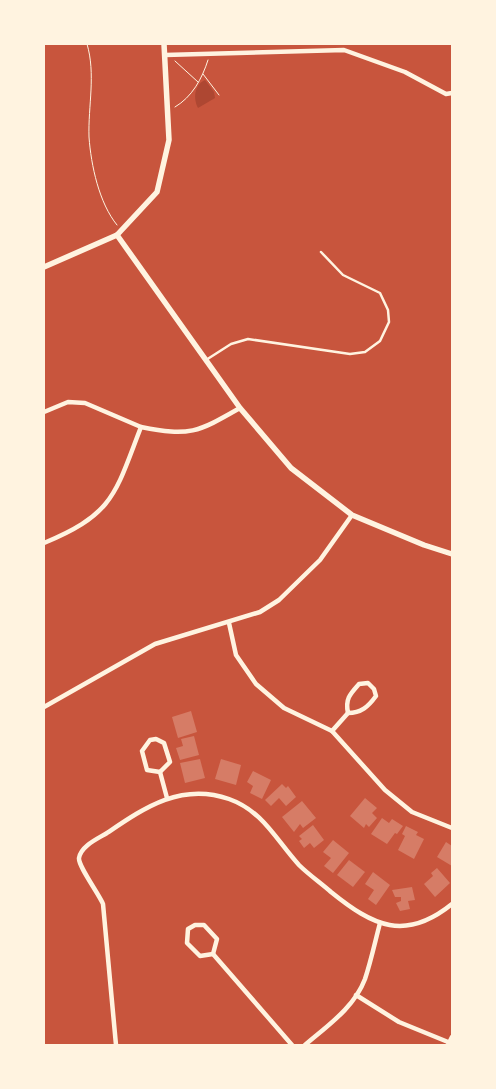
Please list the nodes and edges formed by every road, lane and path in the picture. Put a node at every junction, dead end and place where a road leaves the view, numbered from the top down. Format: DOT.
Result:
graph roads {
  1 [pos="87,44"];
  2 [pos="164,44"];
  3 [pos="210,54"];
  4 [pos="167,55"];
  5 [pos="203,74"];
  6 [pos="198,82"];
  7 [pos="452,93"];
  8 [pos="220,95"];
  9 [pos="168,111"];
  10 [pos="119,232"];
  11 [pos="321,252"];
  12 [pos="44,264"];
  13 [pos="206,360"];
  14 [pos="240,408"];
  15 [pos="44,412"];
  16 [pos="141,427"];
  17 [pos="352,515"];
  18 [pos="44,543"];
  19 [pos="452,554"];
  20 [pos="229,623"];
  21 [pos="44,707"];
  22 [pos="348,713"];
  23 [pos="332,731"];
  24 [pos="160,772"];
  25 [pos="167,798"];
  26 [pos="452,828"];
  27 [pos="452,904"];
  28 [pos="380,923"];
  29 [pos="214,954"];
  30 [pos="356,995"];
  31 [pos="452,1037"];
  32 [pos="448,1044"];
  33 [pos="116,1045"];
  34 [pos="292,1045"];
  35 [pos="305,1045"];
  1 -- 10 [label="path"];
  2 -- 4 [label="street"];
  3 -- 4 [label="street"];
  3 -- 5 [label="path"];
  3 -- 7 [label="street"];
  4 -- 6 [label="path"];
  4 -- 9 [label="street"];
  5 -- 6 [label="path"];
  5 -- 8 [label="path"];
  6 -- 9 [label="path"];
  9 -- 10 [label="street"];
  10 -- 12 [label="street"];
  10 -- 13 [label="street"];
  11 -- 13 [label="lane"];
  13 -- 14 [label="street"];
  14 -- 16 [label="street"];
  14 -- 17 [label="street"];
  15 -- 16 [label="street"];
  16 -- 18 [label="street"];
  17 -- 19 [label="street"];
  17 -- 20 [label="street"];
  20 -- 21 [label="street"];
  20 -- 23 [label="street"];
  22 -- 22 [label="street"];
  22 -- 23 [label="street"];
  23 -- 26 [label="street"];
  24 -- 24 [label="street"];
  24 -- 25 [label="street"];
  25 -- 28 [label="street"];
  25 -- 33 [label="street"];
  27 -- 28 [label="street"];
  28 -- 30 [label="street"];
  29 -- 29 [label="street"];
  29 -- 34 [label="street"];
  30 -- 32 [label="street"];
  30 -- 35 [label="street"];
  31 -- 32 [label="street"];
}
